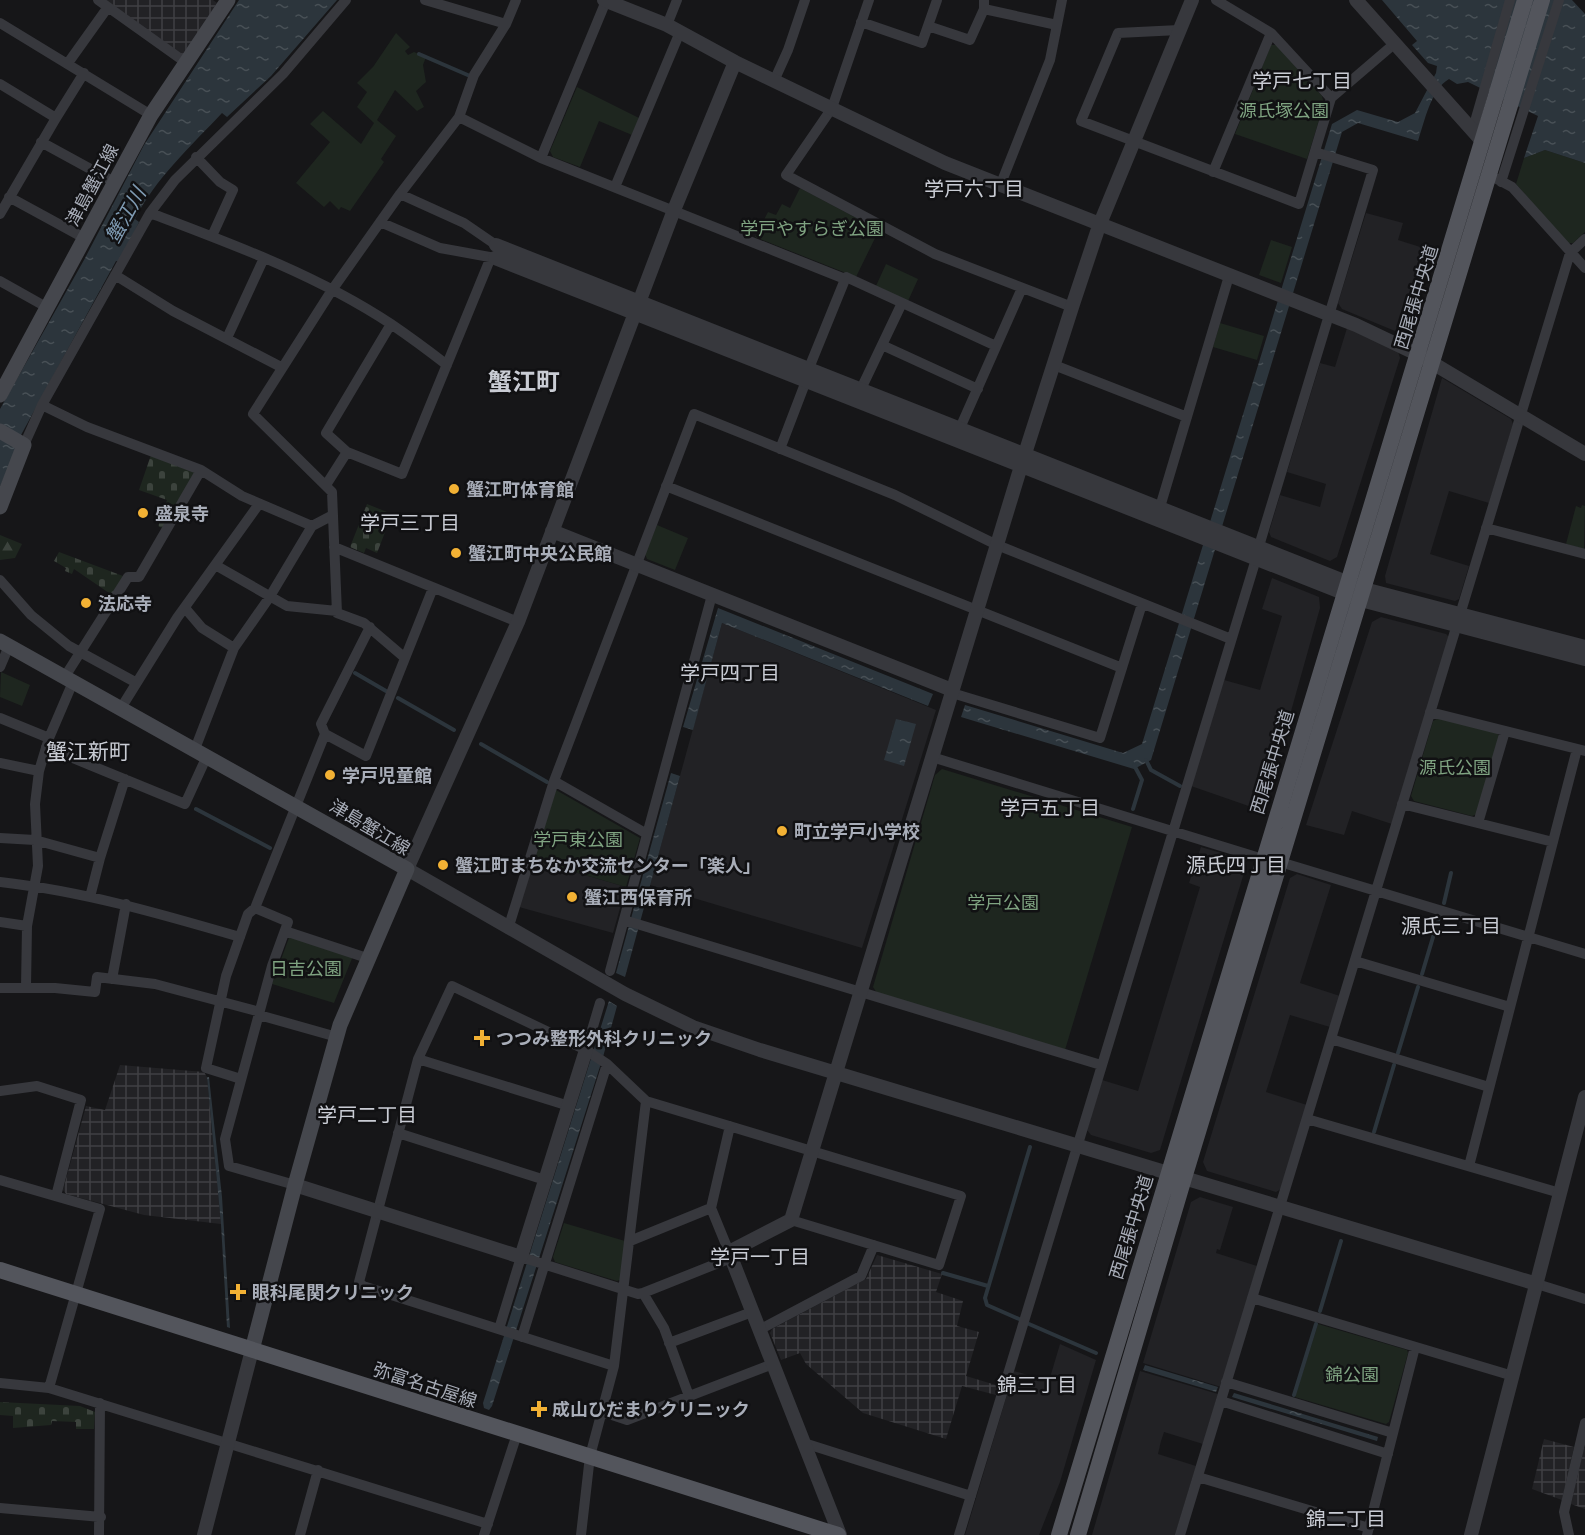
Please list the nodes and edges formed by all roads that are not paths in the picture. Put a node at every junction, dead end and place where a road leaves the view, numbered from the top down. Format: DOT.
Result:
graph roads {
  1 [pos="98,0"];
  2 [pos="346,0"];
  3 [pos="425,0"];
  4 [pos="516,0"];
  5 [pos="677,0"];
  6 [pos="805,0"];
  7 [pos="869,0"];
  8 [pos="937,0"];
  9 [pos="1062,0"];
  10 [pos="1192,0"];
  11 [pos="1216,0"];
  12 [pos="1356,0"];
  13 [pos="1510,0"];
  14 [pos="1525,0"];
  15 [pos="1542,0"];
  16 [pos="1559,0"];
  17 [pos="605,1"];
  18 [pos="222,2"];
  19 [pos="984,4"];
  20 [pos="108,7"];
  21 [pos="0,22"];
  22 [pos="861,22"];
  23 [pos="506,24"];
  24 [pos="1057,25"];
  25 [pos="928,26"];
  26 [pos="673,28"];
  27 [pos="1179,30"];
  28 [pos="1271,33"];
  29 [pos="1394,44"];
  30 [pos="185,62"];
  31 [pos="735,62"];
  32 [pos="68,63"];
  33 [pos="84,73"];
  34 [pos="774,81"];
  35 [pos="0,84"];
  36 [pos="1331,98"];
  37 [pos="832,108"];
  38 [pos="151,115"];
  39 [pos="459,117"];
  40 [pos="56,118"];
  41 [pos="1484,130"];
  42 [pos="41,142"];
  43 [pos="1134,142"];
  44 [pos="1317,153"];
  45 [pos="196,158"];
  46 [pos="541,158"];
  47 [pos="1213,172"];
  48 [pos="1496,178"];
  49 [pos="116,183"];
  50 [pos="1000,186"];
  51 [pos="615,187"];
  52 [pos="6,194"];
  53 [pos="400,194"];
  54 [pos="674,210"];
  55 [pos="150,213"];
  56 [pos="0,214"];
  57 [pos="380,222"];
  58 [pos="1099,226"];
  59 [pos="212,236"];
  60 [pos="86,239"];
  61 [pos="1585,239"];
  62 [pos="494,253"];
  63 [pos="1570,253"];
  64 [pos="264,258"];
  65 [pos="1585,268"];
  66 [pos="115,275"];
  67 [pos="1229,276"];
  68 [pos="845,279"];
  69 [pos="0,281"];
  70 [pos="1022,288"];
  71 [pos="332,290"];
  72 [pos="902,303"];
  73 [pos="636,307"];
  74 [pos="1072,307"];
  75 [pos="48,308"];
  76 [pos="1329,314"];
  77 [pos="391,324"];
  78 [pos="227,338"];
  79 [pos="882,345"];
  80 [pos="996,346"];
  81 [pos="1426,359"];
  82 [pos="447,365"];
  83 [pos="1053,365"];
  84 [pos="281,367"];
  85 [pos="807,374"];
  86 [pos="861,389"];
  87 [pos="978,389"];
  88 [pos="0,395"];
  89 [pos="42,405"];
  90 [pos="1521,416"];
  91 [pos="1187,417"];
  92 [pos="960,428"];
  93 [pos="0,431"];
  94 [pos="22,444"];
  95 [pos="780,448"];
  96 [pos="347,452"];
  97 [pos="1585,454"];
  98 [pos="1023,459"];
  99 [pos="201,470"];
  100 [pos="326,485"];
  101 [pos="666,486"];
  102 [pos="259,504"];
  103 [pos="0,507"];
  104 [pos="1160,507"];
  105 [pos="333,515"];
  106 [pos="312,526"];
  107 [pos="1486,528"];
  108 [pos="552,531"];
  109 [pos="1205,531"];
  110 [pos="997,545"];
  111 [pos="334,547"];
  112 [pos="1258,552"];
  113 [pos="1585,554"];
  114 [pos="635,564"];
  115 [pos="217,566"];
  116 [pos="0,580"];
  117 [pos="1345,587"];
  118 [pos="433,588"];
  119 [pos="1362,595"];
  120 [pos="712,596"];
  121 [pos="269,598"];
  122 [pos="1142,604"];
  123 [pos="185,608"];
  124 [pos="977,609"];
  125 [pos="337,611"];
  126 [pos="1458,620"];
  127 [pos="518,622"];
  128 [pos="370,627"];
  129 [pos="1231,639"];
  130 [pos="4,643"];
  131 [pos="1585,647"];
  132 [pos="234,648"];
  133 [pos="80,654"];
  134 [pos="405,658"];
  135 [pos="1585,659"];
  136 [pos="0,667"];
  137 [pos="1122,668"];
  138 [pos="69,680"];
  139 [pos="135,682"];
  140 [pos="952,692"];
  141 [pos="121,708"];
  142 [pos="1430,712"];
  143 [pos="0,718"];
  144 [pos="1505,730"];
  145 [pos="324,734"];
  146 [pos="48,742"];
  147 [pos="1581,750"];
  148 [pos="201,752"];
  149 [pos="932,757"];
  150 [pos="0,763"];
  151 [pos="39,771"];
  152 [pos="125,779"];
  153 [pos="554,781"];
  154 [pos="1402,804"];
  155 [pos="296,806"];
  156 [pos="1478,823"];
  157 [pos="1172,831"];
  158 [pos="647,834"];
  159 [pos="0,838"];
  160 [pos="35,840"];
  161 [pos="1553,842"];
  162 [pos="100,858"];
  163 [pos="1272,860"];
  164 [pos="406,869"];
  165 [pos="0,882"];
  166 [pos="36,886"];
  167 [pos="1376,891"];
  168 [pos="90,897"];
  169 [pos="126,904"];
  170 [pos="255,908"];
  171 [pos="626,921"];
  172 [pos="0,922"];
  173 [pos="27,926"];
  174 [pos="508,929"];
  175 [pos="285,931"];
  176 [pos="240,937"];
  177 [pos="1528,937"];
  178 [pos="1585,954"];
  179 [pos="367,958"];
  180 [pos="1355,960"];
  181 [pos="610,972"];
  182 [pos="112,979"];
  183 [pos="26,987"];
  184 [pos="0,988"];
  185 [pos="861,992"];
  186 [pos="221,1001"];
  187 [pos="600,1003"];
  188 [pos="1510,1007"];
  189 [pos="260,1014"];
  190 [pos="337,1037"];
  191 [pos="1331,1039"];
  192 [pos="589,1052"];
  193 [pos="418,1059"];
  194 [pos="605,1062"];
  195 [pos="1101,1065"];
  196 [pos="836,1072"];
  197 [pos="242,1079"];
  198 [pos="1489,1087"];
  199 [pos="0,1091"];
  200 [pos="1585,1097"];
  201 [pos="646,1101"];
  202 [pos="568,1106"];
  203 [pos="1583,1112"];
  204 [pos="1307,1119"];
  205 [pos="730,1126"];
  206 [pos="398,1133"];
  207 [pos="1077,1146"];
  208 [pos="812,1151"];
  209 [pos="1469,1166"];
  210 [pos="1176,1175"];
  211 [pos="0,1179"];
  212 [pos="545,1180"];
  213 [pos="295,1185"];
  214 [pos="1560,1193"];
  215 [pos="56,1196"];
  216 [pos="1280,1207"];
  217 [pos="711,1208"];
  218 [pos="378,1210"];
  219 [pos="792,1220"];
  220 [pos="630,1241"];
  221 [pos="874,1245"];
  222 [pos="730,1255"];
  223 [pos="524,1258"];
  224 [pos="542,1264"];
  225 [pos="0,1270"];
  226 [pos="1537,1284"];
  227 [pos="624,1290"];
  228 [pos="643,1293"];
  229 [pos="76,1294"];
  230 [pos="1252,1298"];
  231 [pos="1585,1299"];
  232 [pos="752,1312"];
  233 [pos="501,1330"];
  234 [pos="759,1330"];
  235 [pos="520,1336"];
  236 [pos="669,1343"];
  237 [pos="1415,1347"];
  238 [pos="252,1350"];
  239 [pos="773,1364"];
  240 [pos="614,1366"];
  241 [pos="1513,1376"];
  242 [pos="1227,1382"];
  243 [pos="0,1383"];
  244 [pos="49,1388"];
  245 [pos="690,1396"];
  246 [pos="1221,1401"];
  247 [pos="100,1403"];
  248 [pos="603,1412"];
  249 [pos="1585,1423"];
  250 [pos="1393,1433"];
  251 [pos="517,1434"];
  252 [pos="228,1442"];
  253 [pos="804,1443"];
  254 [pos="1388,1454"];
  255 [pos="590,1456"];
  256 [pos="318,1470"];
  257 [pos="1198,1477"];
  258 [pos="971,1496"];
  259 [pos="0,1508"];
  260 [pos="101,1517"];
  261 [pos="488,1524"];
  262 [pos="1368,1532"];
  263 [pos="99,1535"];
  264 [pos="204,1535"];
  265 [pos="300,1535"];
  266 [pos="484,1535"];
  267 [pos="582,1535"];
  268 [pos="839,1535"];
  269 [pos="959,1535"];
  270 [pos="1059,1535"];
  271 [pos="1078,1535"];
  272 [pos="1180,1535"];
  273 [pos="1471,1535"];
  274 [pos="1569,1535"];
  1 -- 20 [label="street"];
  2 -- 45 [label="street"];
  3 -- 23 [label="street"];
  4 -- 23 [label="street"];
  5 -- 26 [label="street"];
  6 -- 34 [label="street"];
  7 -- 22 [label="street"];
  8 -- 25 [label="street"];
  9 -- 24 [label="street"];
  10 -- 27 [label="street"];
  11 -- 28 [label="street"];
  12 -- 29 [label="street"];
  13 -- 41 [label="street"];
  14 -- 41 [label="main road, 西尾張中央道"];
  15 -- 41 [label="main road, 西尾張中央道"];
  16 -- 48 [label="street"];
  17 -- 26 [label="street"];
  17 -- 46 [label="street"];
  18 -- 30 [label="main road, 津島蟹江線"];
  19 -- 24 [label="street"];
  19 -- 25 [label="street"];
  20 -- 30 [label="street"];
  20 -- 32 [label="street"];
  21 -- 32 [label="street"];
  22 -- 25 [label="street"];
  22 -- 37 [label="street"];
  23 -- 39 [label="street"];
  24 -- 50 [label="street"];
  26 -- 31 [label="street"];
  26 -- 51 [label="street"];
  27 -- 43 [label="street"];
  27 -- 43 [label="street"];
  28 -- 36 [label="street"];
  28 -- 47 [label="street"];
  29 -- 36 [label="street"];
  29 -- 41 [label="street"];
  30 -- 38 [label="main road, 津島蟹江線"];
  31 -- 34 [label="street"];
  31 -- 54 [label="street"];
  32 -- 33 [label="street"];
  33 -- 38 [label="street"];
  33 -- 40 [label="street"];
  34 -- 37 [label="street"];
  35 -- 40 [label="street"];
  36 -- 44 [label="street"];
  37 -- 50 [label="street"];
  37 -- 70 [label="street"];
  38 -- 49 [label="main road, 津島蟹江線"];
  39 -- 46 [label="street"];
  39 -- 53 [label="street"];
  40 -- 42 [label="street"];
  41 -- 48 [label="main road, 西尾張中央道"];
  41 -- 81 [label="main road, 西尾張中央道"];
  42 -- 49 [label="street"];
  42 -- 52 [label="street"];
  43 -- 47 [label="street"];
  43 -- 58 [label="street"];
  44 -- 47 [label="street"];
  44 -- 76 [label="street"];
  45 -- 55 [label="street"];
  45 -- 59 [label="street"];
  46 -- 51 [label="street"];
  48 -- 63 [label="street"];
  48 -- 81 [label="main road, 西尾張中央道"];
  49 -- 60 [label="main road, 津島蟹江線"];
  50 -- 58 [label="street"];
  51 -- 54 [label="street"];
  52 -- 56 [label="street"];
  52 -- 60 [label="street"];
  53 -- 57 [label="street"];
  53 -- 62 [label="street"];
  54 -- 68 [label="street"];
  54 -- 73 [label="street"];
  55 -- 59 [label="street"];
  55 -- 66 [label="street"];
  57 -- 62 [label="street"];
  57 -- 71 [label="street"];
  58 -- 67 [label="street"];
  58 -- 74 [label="street"];
  59 -- 64 [label="street"];
  60 -- 75 [label="main road, 津島蟹江線"];
  61 -- 63 [label="street"];
  62 -- 73 [label="street"];
  62 -- 82 [label="street"];
  63 -- 65 [label="street"];
  63 -- 90 [label="street"];
  64 -- 71 [label="street"];
  64 -- 78 [label="street"];
  66 -- 78 [label="street"];
  66 -- 89 [label="street"];
  67 -- 76 [label="street"];
  67 -- 91 [label="street"];
  68 -- 72 [label="street"];
  68 -- 85 [label="street"];
  69 -- 75 [label="street"];
  70 -- 74 [label="street"];
  70 -- 80 [label="street"];
  71 -- 77 [label="street"];
  71 -- 84 [label="street"];
  72 -- 79 [label="street"];
  72 -- 80 [label="street"];
  73 -- 85 [label="street"];
  73 -- 108 [label="street"];
  74 -- 83 [label="street"];
  75 -- 88 [label="main road, 津島蟹江線"];
  76 -- 81 [label="street"];
  76 -- 112 [label="street"];
  77 -- 82 [label="street"];
  77 -- 96 [label="street"];
  78 -- 84 [label="street"];
  79 -- 86 [label="street"];
  79 -- 87 [label="street"];
  80 -- 87 [label="street"];
  81 -- 90 [label="street"];
  81 -- 117 [label="main road, 西尾張中央道"];
  81 -- 119 [label="main road, 西尾張中央道"];
  82 -- 96 [label="street"];
  83 -- 91 [label="street"];
  83 -- 98 [label="street"];
  84 -- 100 [label="street"];
  85 -- 86 [label="street"];
  85 -- 95 [label="street"];
  85 -- 98 [label="street"];
  86 -- 92 [label="street"];
  87 -- 92 [label="street"];
  89 -- 94 [label="street"];
  89 -- 99 [label="street"];
  90 -- 97 [label="street"];
  90 -- 107 [label="street"];
  91 -- 104 [label="street"];
  92 -- 98 [label="street"];
  93 -- 94 [label="main road"];
  94 -- 103 [label="main road"];
  95 -- 101 [label="street"];
  95 -- 110 [label="street"];
  96 -- 100 [label="street"];
  98 -- 104 [label="street"];
  98 -- 109 [label="street"];
  98 -- 110 [label="street"];
  99 -- 102 [label="street"];
  99 -- 133 [label="street"];
  100 -- 105 [label="street"];
  101 -- 114 [label="street"];
  101 -- 124 [label="street"];
  102 -- 106 [label="street"];
  102 -- 115 [label="street"];
  104 -- 109 [label="street"];
  105 -- 106 [label="street"];
  105 -- 111 [label="street"];
  106 -- 121 [label="street"];
  107 -- 113 [label="street"];
  107 -- 126 [label="street"];
  108 -- 114 [label="street"];
  108 -- 127 [label="street"];
  109 -- 112 [label="street"];
  110 -- 122 [label="street"];
  110 -- 124 [label="street"];
  111 -- 118 [label="street"];
  111 -- 125 [label="street"];
  112 -- 117 [label="street"];
  112 -- 129 [label="street"];
  114 -- 120 [label="street"];
  114 -- 153 [label="street"];
  115 -- 121 [label="street"];
  115 -- 123 [label="street"];
  116 -- 133 [label="street"];
  117 -- 119 [label="street"];
  117 -- 163 [label="main road, 西尾張中央道"];
  118 -- 127 [label="street"];
  118 -- 134 [label="street"];
  119 -- 126 [label="street"];
  119 -- 163 [label="main road, 西尾張中央道"];
  120 -- 140 [label="street"];
  120 -- 158 [label="street"];
  121 -- 125 [label="street"];
  121 -- 132 [label="street"];
  122 -- 129 [label="street"];
  122 -- 137 [label="street"];
  123 -- 132 [label="street"];
  123 -- 139 [label="street"];
  124 -- 137 [label="street"];
  124 -- 140 [label="street"];
  125 -- 128 [label="street"];
  126 -- 131 [label="street"];
  126 -- 135 [label="street"];
  126 -- 142 [label="street"];
  127 -- 164 [label="street"];
  128 -- 134 [label="street"];
  128 -- 145 [label="street"];
  129 -- 157 [label="street"];
  130 -- 136 [label="street"];
  130 -- 138 [label="main road, 津島蟹江線"];
  132 -- 148 [label="street"];
  133 -- 138 [label="street"];
  133 -- 139 [label="street"];
  134 -- 145 [label="street"];
  137 -- 140 [label="street"];
  138 -- 141 [label="main road, 津島蟹江線"];
  138 -- 146 [label="street"];
  139 -- 141 [label="street"];
  140 -- 149 [label="street"];
  141 -- 148 [label="main road, 津島蟹江線"];
  142 -- 144 [label="street"];
  142 -- 154 [label="street"];
  143 -- 146 [label="street"];
  144 -- 147 [label="street"];
  144 -- 156 [label="street"];
  145 -- 155 [label="street"];
  146 -- 151 [label="street"];
  146 -- 152 [label="street"];
  147 -- 161 [label="street"];
  148 -- 152 [label="street"];
  148 -- 155 [label="main road, 津島蟹江線"];
  149 -- 157 [label="street"];
  149 -- 185 [label="street"];
  150 -- 151 [label="street"];
  151 -- 160 [label="street"];
  152 -- 162 [label="street"];
  153 -- 158 [label="street"];
  153 -- 174 [label="street"];
  154 -- 156 [label="street"];
  154 -- 167 [label="street"];
  155 -- 164 [label="main road, 津島蟹江線"];
  155 -- 170 [label="street"];
  156 -- 161 [label="street"];
  157 -- 163 [label="street"];
  157 -- 195 [label="street"];
  158 -- 171 [label="street"];
  159 -- 160 [label="street"];
  160 -- 162 [label="street"];
  160 -- 166 [label="street"];
  161 -- 177 [label="street"];
  162 -- 168 [label="street"];
  163 -- 167 [label="street"];
  163 -- 210 [label="main road, 西尾張中央道"];
  164 -- 174 [label="street"];
  164 -- 179 [label="main road, 津島蟹江線"];
  165 -- 166 [label="street"];
  166 -- 168 [label="street"];
  166 -- 173 [label="street"];
  167 -- 177 [label="street"];
  167 -- 180 [label="street"];
  168 -- 169 [label="street"];
  169 -- 176 [label="street"];
  169 -- 182 [label="street"];
  170 -- 175 [label="street"];
  170 -- 176 [label="street"];
  171 -- 181 [label="street"];
  171 -- 185 [label="street"];
  172 -- 173 [label="street"];
  173 -- 183 [label="street"];
  174 -- 196 [label="street"];
  175 -- 179 [label="street"];
  175 -- 189 [label="street"];
  176 -- 186 [label="street"];
  177 -- 178 [label="street"];
  177 -- 188 [label="street"];
  179 -- 190 [label="main road, 津島蟹江線"];
  180 -- 188 [label="street"];
  180 -- 191 [label="street"];
  182 -- 183 [label="street"];
  182 -- 186 [label="street"];
  183 -- 184 [label="street"];
  185 -- 195 [label="street"];
  185 -- 196 [label="street"];
  186 -- 189 [label="street"];
  186 -- 197 [label="street"];
  187 -- 192 [label="street"];
  188 -- 198 [label="street"];
  189 -- 190 [label="street"];
  189 -- 197 [label="street"];
  190 -- 213 [label="main road, 津島蟹江線"];
  191 -- 198 [label="street"];
  191 -- 204 [label="street"];
  192 -- 193 [label="street"];
  192 -- 194 [label="street"];
  192 -- 202 [label="street"];
  193 -- 202 [label="street"];
  193 -- 206 [label="street"];
  194 -- 201 [label="street"];
  194 -- 224 [label="street"];
  195 -- 207 [label="street"];
  196 -- 207 [label="street"];
  196 -- 208 [label="street"];
  197 -- 213 [label="street"];
  198 -- 209 [label="street"];
  199 -- 215 [label="street"];
  200 -- 203 [label="street"];
  201 -- 205 [label="street"];
  201 -- 220 [label="street"];
  202 -- 212 [label="street"];
  203 -- 214 [label="street"];
  204 -- 209 [label="street"];
  204 -- 216 [label="street"];
  205 -- 208 [label="street"];
  205 -- 217 [label="street"];
  206 -- 212 [label="street"];
  206 -- 218 [label="street"];
  207 -- 210 [label="street"];
  207 -- 258 [label="street"];
  208 -- 219 [label="street"];
  208 -- 221 [label="street"];
  209 -- 214 [label="street"];
  210 -- 216 [label="street"];
  210 -- 270 [label="main road, 西尾張中央道"];
  210 -- 271 [label="main road, 西尾張中央道"];
  211 -- 215 [label="street"];
  212 -- 223 [label="street"];
  213 -- 218 [label="street"];
  213 -- 238 [label="main road, 津島蟹江線"];
  214 -- 226 [label="street"];
  215 -- 229 [label="street"];
  216 -- 226 [label="street"];
  216 -- 230 [label="street"];
  217 -- 220 [label="street"];
  217 -- 222 [label="street"];
  218 -- 223 [label="street"];
  218 -- 233 [label="street"];
  219 -- 221 [label="street"];
  219 -- 222 [label="street"];
  220 -- 227 [label="street"];
  221 -- 234 [label="street"];
  222 -- 228 [label="street"];
  222 -- 232 [label="street"];
  223 -- 224 [label="street"];
  223 -- 233 [label="street"];
  224 -- 227 [label="street"];
  224 -- 235 [label="street"];
  225 -- 229 [label="main road, 弥富名古屋線"];
  226 -- 231 [label="street"];
  226 -- 241 [label="street"];
  227 -- 228 [label="street"];
  227 -- 240 [label="street"];
  228 -- 236 [label="street"];
  229 -- 238 [label="main road, 弥富名古屋線"];
  229 -- 244 [label="street"];
  230 -- 237 [label="street"];
  230 -- 242 [label="street"];
  232 -- 234 [label="street"];
  232 -- 236 [label="street"];
  233 -- 235 [label="street"];
  234 -- 239 [label="street"];
  235 -- 240 [label="street"];
  236 -- 245 [label="street"];
  237 -- 241 [label="street"];
  237 -- 250 [label="street"];
  238 -- 251 [label="main road, 弥富名古屋線"];
  238 -- 252 [label="street"];
  239 -- 245 [label="street"];
  239 -- 253 [label="street"];
  240 -- 248 [label="street"];
  241 -- 273 [label="street"];
  242 -- 246 [label="street"];
  242 -- 250 [label="street"];
  243 -- 244 [label="street"];
  244 -- 247 [label="street"];
  245 -- 248 [label="street"];
  246 -- 254 [label="street"];
  246 -- 257 [label="street"];
  247 -- 252 [label="street"];
  247 -- 260 [label="street"];
  248 -- 255 [label="street"];
  249 -- 274 [label="street"];
  250 -- 254 [label="street"];
  251 -- 255 [label="main road, 弥富名古屋線"];
  251 -- 261 [label="street"];
  252 -- 256 [label="street"];
  252 -- 264 [label="street"];
  253 -- 258 [label="street"];
  253 -- 268 [label="street"];
  254 -- 262 [label="street"];
  255 -- 267 [label="street"];
  255 -- 268 [label="main road, 弥富名古屋線"];
  256 -- 261 [label="street"];
  256 -- 265 [label="street"];
  257 -- 262 [label="street"];
  257 -- 272 [label="street"];
  258 -- 269 [label="street"];
  259 -- 260 [label="street"];
  260 -- 263 [label="street"];
  261 -- 266 [label="street"];
}
